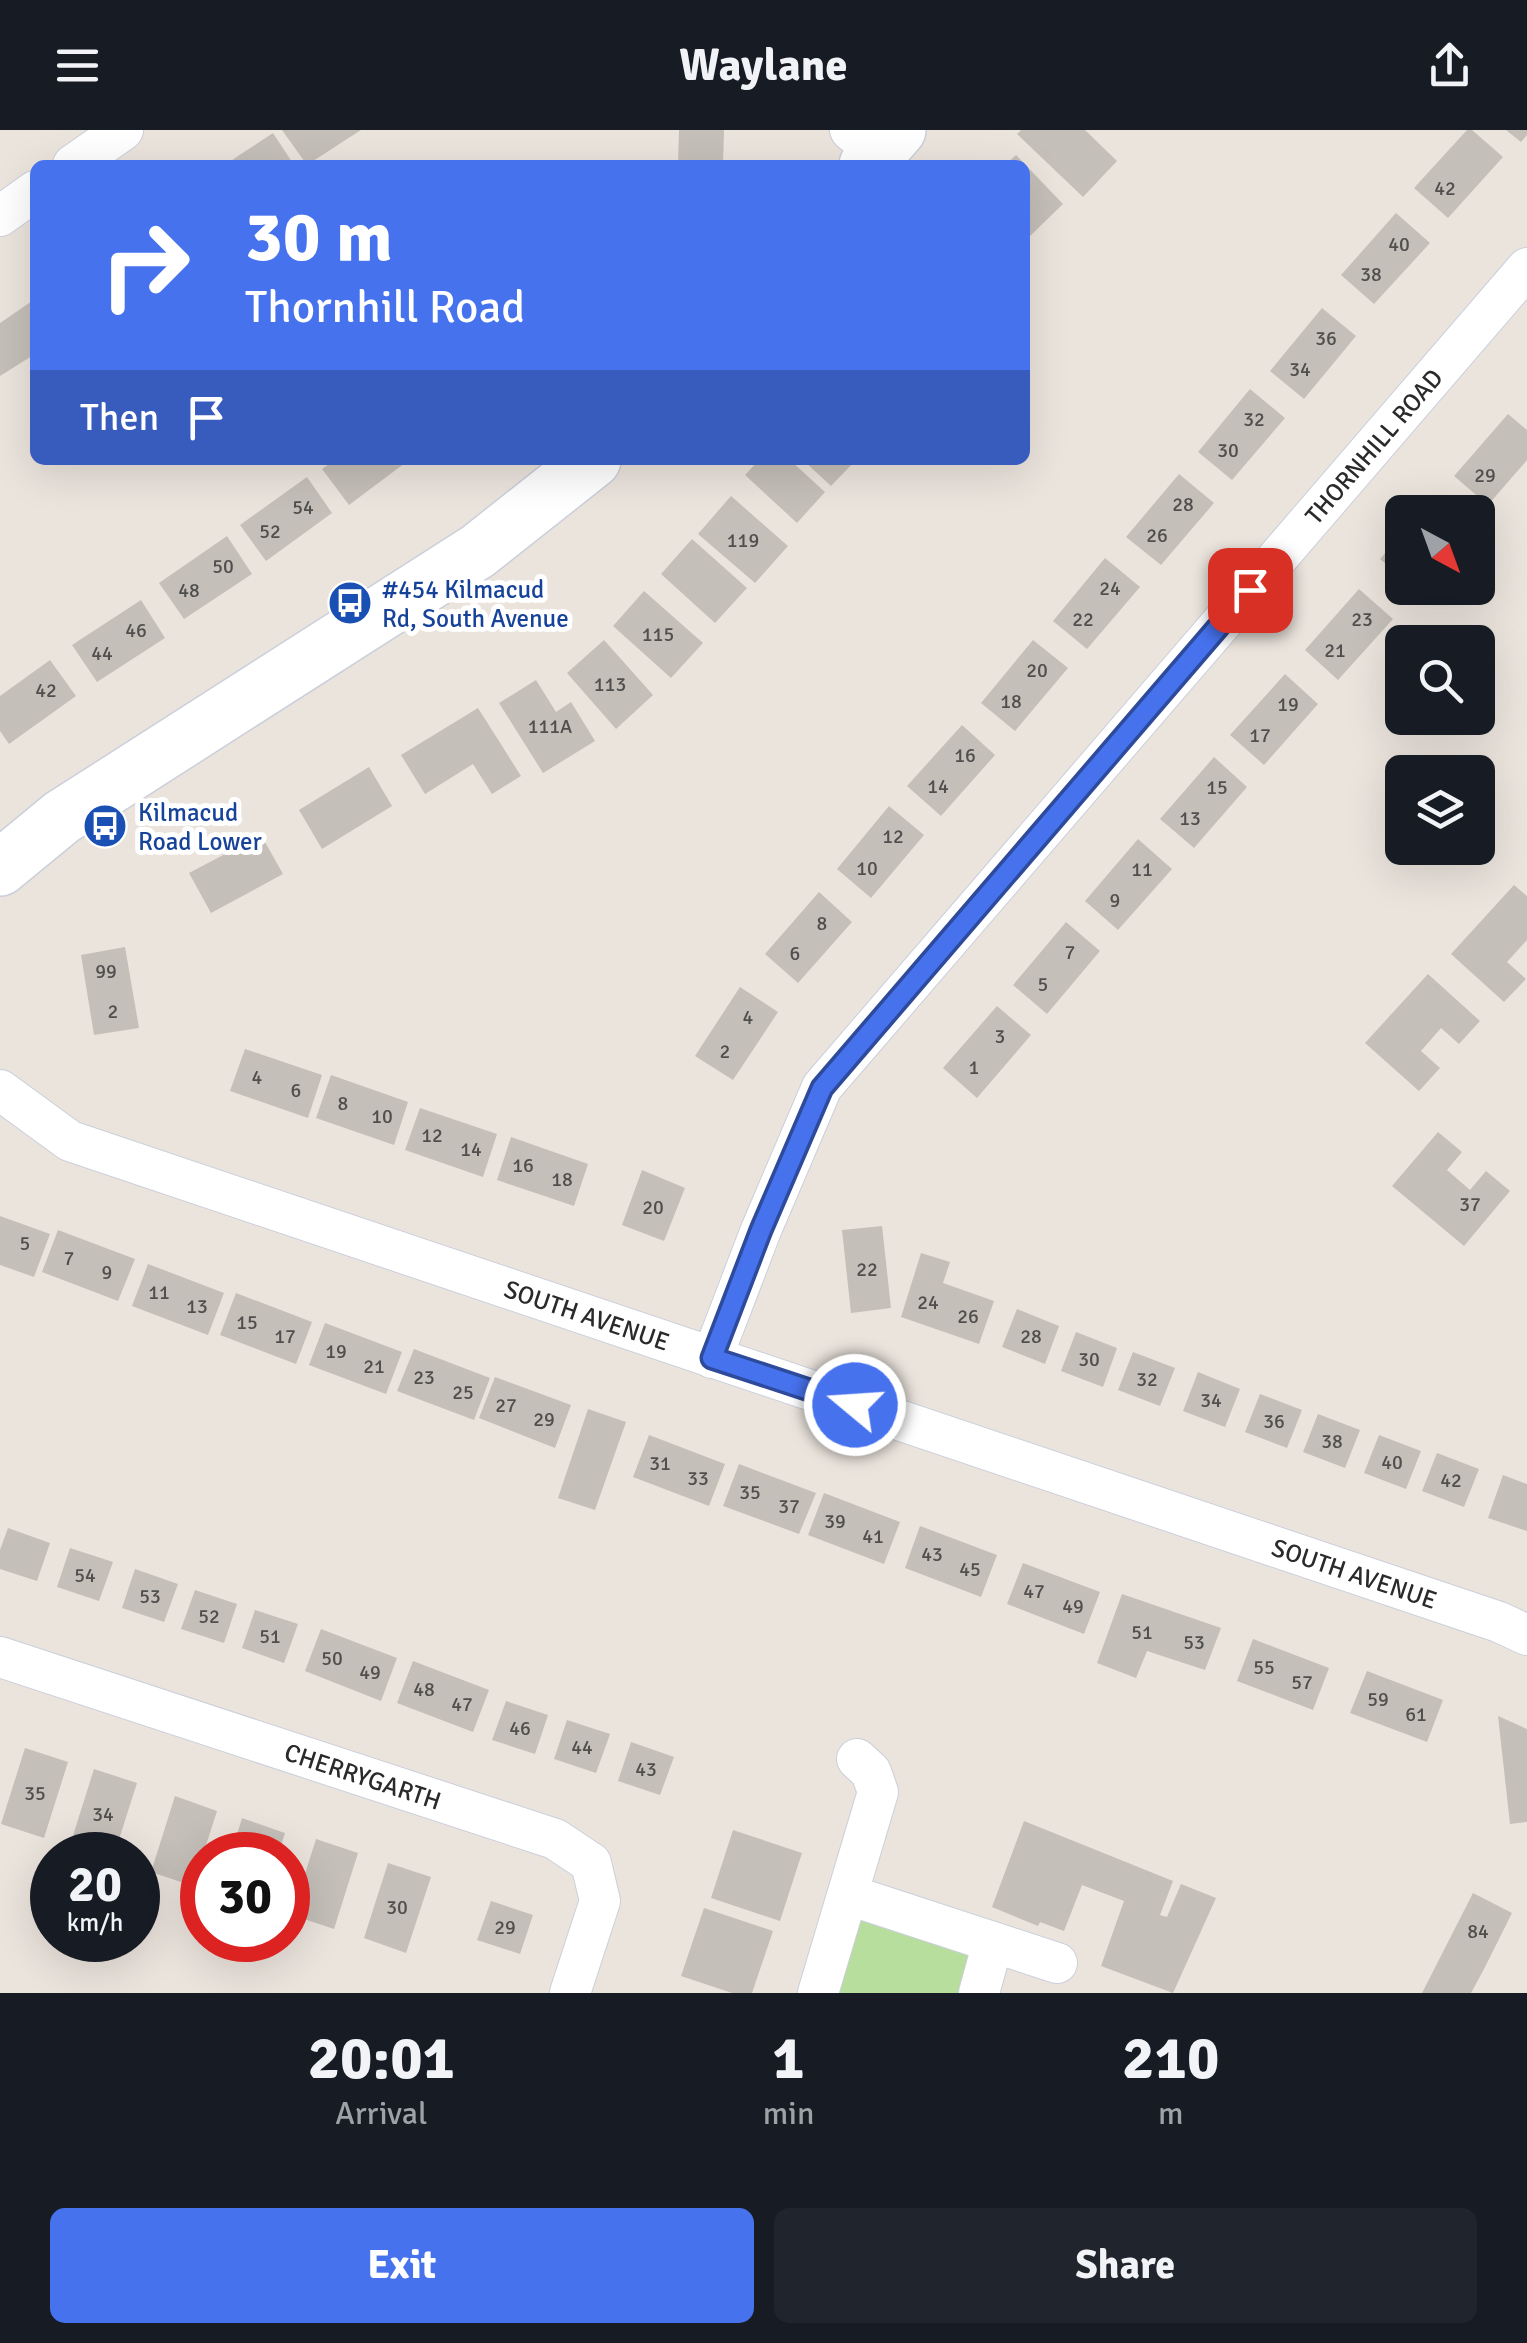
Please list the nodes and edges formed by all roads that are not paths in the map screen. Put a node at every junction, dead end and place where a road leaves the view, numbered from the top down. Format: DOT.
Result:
graph roads {
  1 [pos="123,130"];
  2 [pos="80,160"];
  3 [pos="30,195"];
  4 [pos="0,216"];
  5 [pos="1527,268"];
  6 [pos="587,465"];
  7 [pos="0,868"];
  8 [pos="0,1090"];
  9 [pos="712,1358"];
  10 [pos="1527,1635"];
  11 [pos="0,1657"];
  12 [pos="856,1759"];
  13 [pos="849,1895"];
  14 [pos="992,1942"];
  15 [pos="1057,1963"];
  16 [pos="570,1993"];
  17 [pos="818,1993"];
  18 [pos="979,1993"];
  1 -- 2 [label="street"];
  3 -- 4 [label="street"];
  5 -- 9 [label="street, THORNHILL ROAD"];
  6 -- 7 [label="main road"];
  8 -- 9 [label="street, SOUTH AVENUE"];
  9 -- 10 [label="street, SOUTH AVENUE"];
  11 -- 16 [label="street, CHERRYGARTH"];
  12 -- 13 [label="street"];
  13 -- 14 [label="street"];
  13 -- 17 [label="street"];
  14 -- 15 [label="street"];
  14 -- 18 [label="street"];
}
